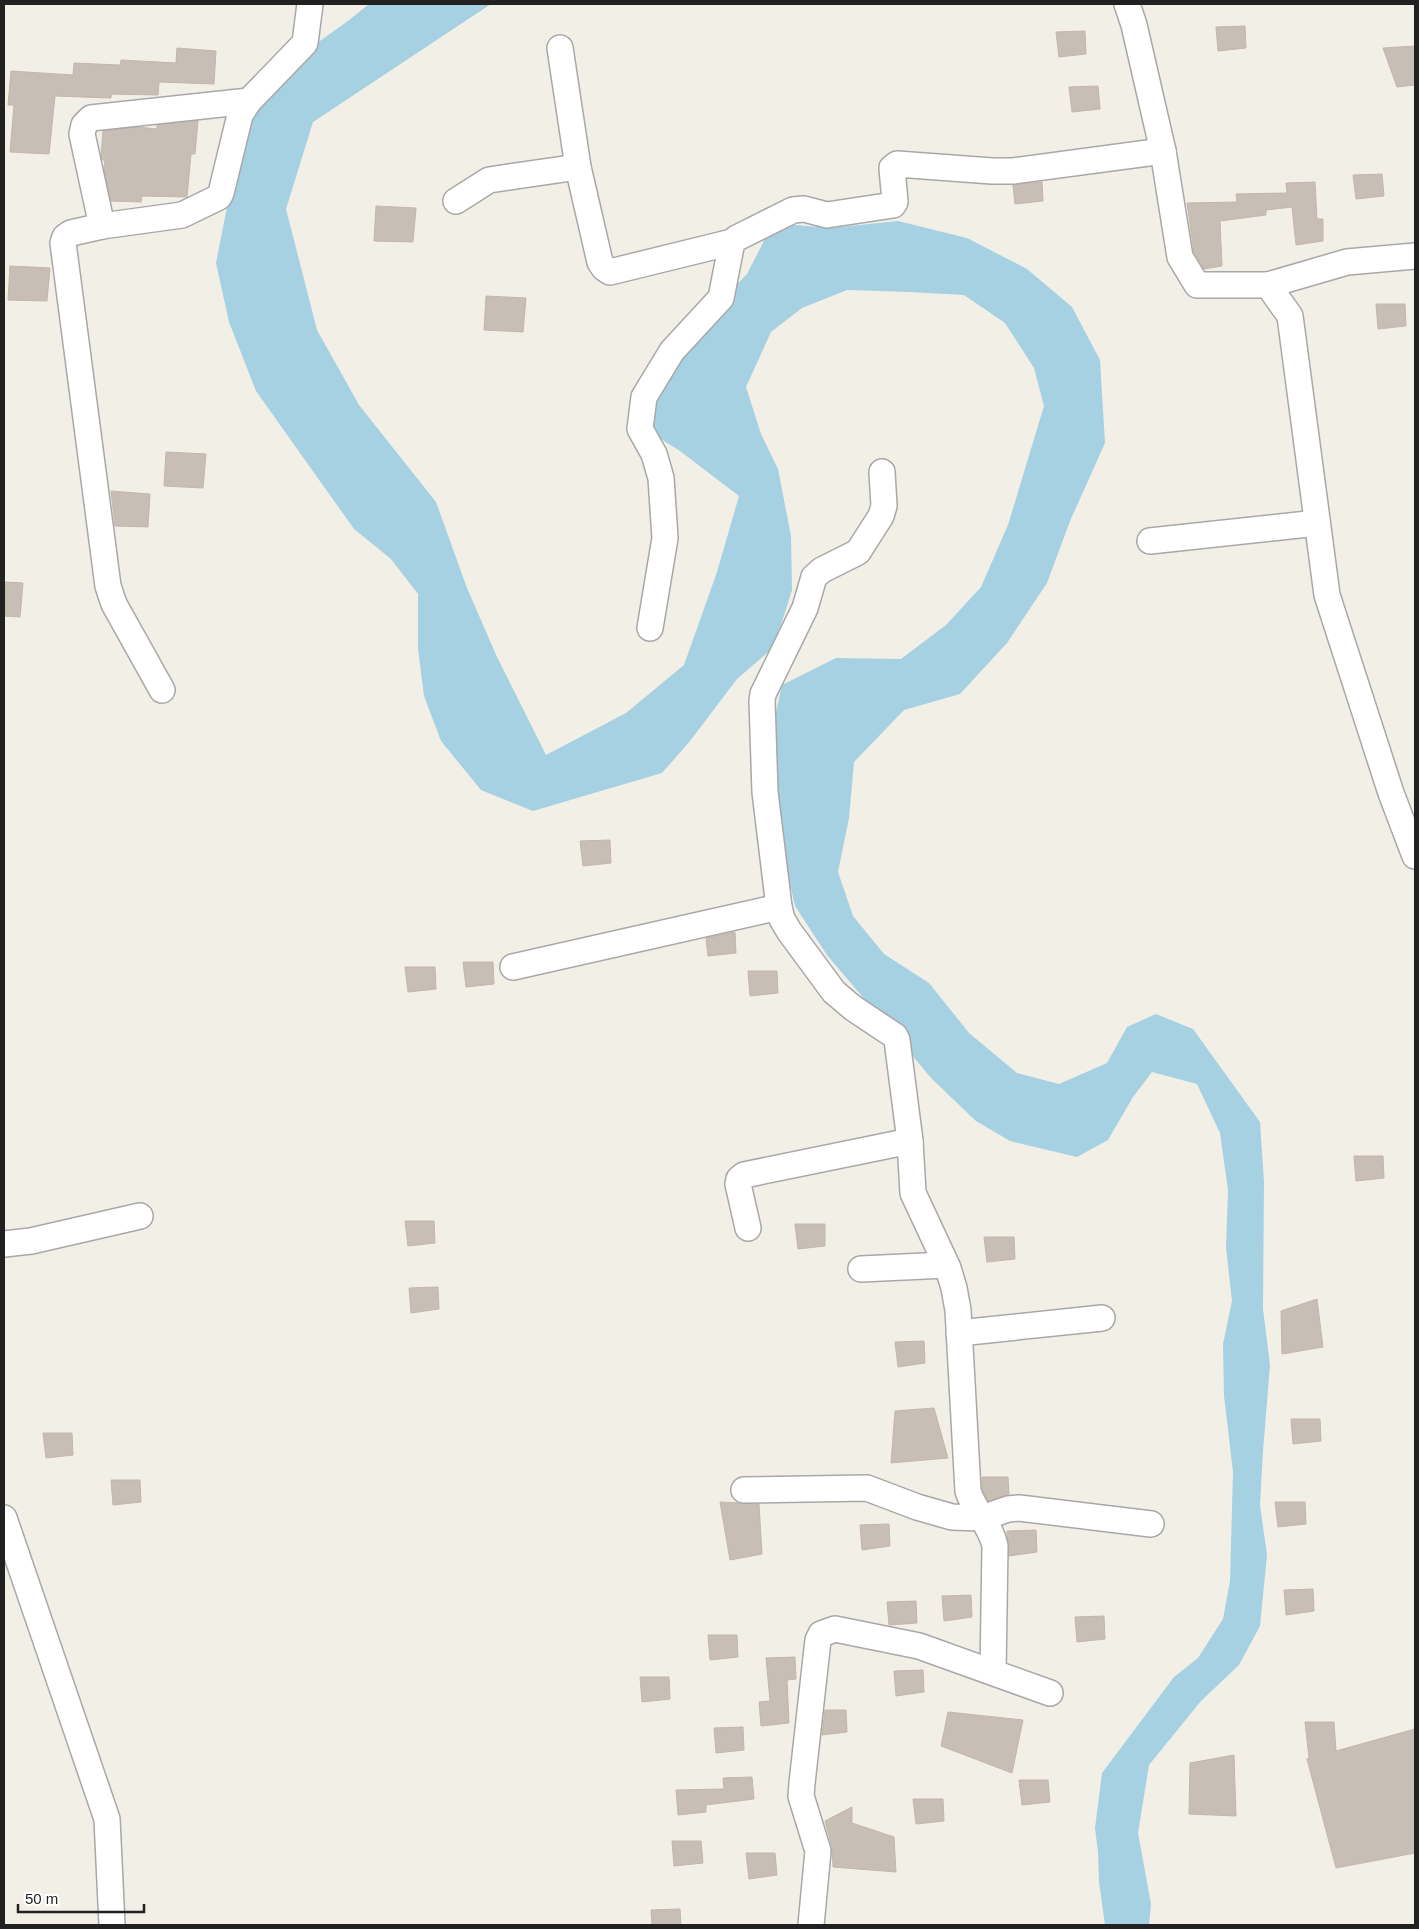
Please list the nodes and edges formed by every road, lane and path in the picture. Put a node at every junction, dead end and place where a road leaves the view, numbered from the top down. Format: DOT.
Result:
graph roads {
  1 [pos="310,4"];
  2 [pos="1127,4"];
  3 [pos="560,48"];
  4 [pos="249,101"];
  5 [pos="1163,151"];
  6 [pos="578,166"];
  7 [pos="456,200"];
  8 [pos="102,226"];
  9 [pos="732,242"];
  10 [pos="1415,256"];
  11 [pos="1268,285"];
  12 [pos="882,472"];
  13 [pos="1317,523"];
  14 [pos="1150,541"];
  15 [pos="650,628"];
  16 [pos="162,690"];
  17 [pos="1415,856"];
  18 [pos="778,907"];
  19 [pos="513,967"];
  20 [pos="910,1141"];
  21 [pos="140,1216"];
  22 [pos="748,1228"];
  23 [pos="4,1244"];
  24 [pos="946,1264"];
  25 [pos="861,1269"];
  26 [pos="1102,1318"];
  27 [pos="959,1333"];
  28 [pos="744,1490"];
  29 [pos="4,1518"];
  30 [pos="982,1518"];
  31 [pos="1151,1524"];
  32 [pos="993,1672"];
  33 [pos="1050,1693"];
  34 [pos="112,1925"];
  35 [pos="811,1925"];
  1 -- 4 [label="street"];
  2 -- 5 [label="street"];
  3 -- 6 [label="street"];
  4 -- 8 [label="street"];
  4 -- 8 [label="street"];
  5 -- 9 [label="street"];
  5 -- 11 [label="street"];
  6 -- 7 [label="street"];
  6 -- 9 [label="street"];
  8 -- 16 [label="street"];
  9 -- 15 [label="street"];
  10 -- 11 [label="street"];
  11 -- 13 [label="street"];
  12 -- 18 [label="street"];
  13 -- 14 [label="street"];
  13 -- 17 [label="street"];
  18 -- 19 [label="street"];
  18 -- 20 [label="street"];
  20 -- 22 [label="street"];
  20 -- 24 [label="street"];
  21 -- 23 [label="street"];
  24 -- 25 [label="street"];
  24 -- 27 [label="street"];
  26 -- 27 [label="street"];
  27 -- 30 [label="street"];
  28 -- 30 [label="street"];
  29 -- 34 [label="street"];
  30 -- 31 [label="street"];
  30 -- 32 [label="street"];
  32 -- 33 [label="street"];
  32 -- 35 [label="street"];
}
